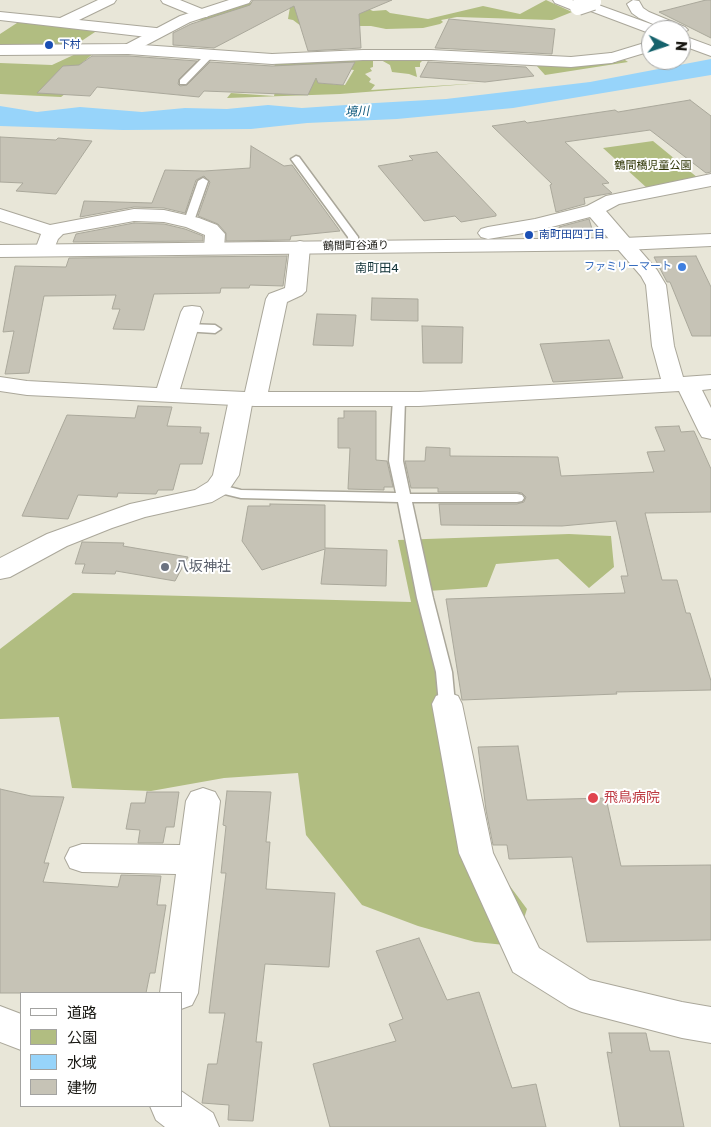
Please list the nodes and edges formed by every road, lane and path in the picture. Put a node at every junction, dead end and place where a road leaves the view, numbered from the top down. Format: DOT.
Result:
graph roads {
  1 [pos="109,0"];
  2 [pos="168,0"];
  3 [pos="244,0"];
  4 [pos="560,0"];
  5 [pos="636,2"];
  6 [pos="585,3"];
  7 [pos="202,14"];
  8 [pos="0,16"];
  9 [pos="655,20"];
  10 [pos="62,23"];
  11 [pos="641,25"];
  12 [pos="156,33"];
  13 [pos="691,44"];
  14 [pos="128,49"];
  15 [pos="641,49"];
  16 [pos="0,50"];
  17 [pos="709,50"];
  18 [pos="210,55"];
  19 [pos="184,82"];
  20 [pos="296,159"];
  21 [pos="711,180"];
  22 [pos="203,181"];
  23 [pos="594,210"];
  24 [pos="0,215"];
  25 [pos="189,221"];
  26 [pos="53,232"];
  27 [pos="488,233"];
  28 [pos="711,240"];
  29 [pos="624,244"];
  30 [pos="354,246"];
  31 [pos="300,247"];
  32 [pos="214,248"];
  33 [pos="45,250"];
  34 [pos="0,251"];
  35 [pos="189,320"];
  36 [pos="215,329"];
  37 [pos="711,382"];
  38 [pos="0,384"];
  39 [pos="681,384"];
  40 [pos="166,396"];
  41 [pos="248,399"];
  42 [pos="399,399"];
  43 [pos="711,432"];
  44 [pos="217,488"];
  45 [pos="403,498"];
  46 [pos="517,498"];
  47 [pos="0,570"];
  48 [pos="447,704"];
  49 [pos="203,801"];
  50 [pos="82,858"];
  51 [pos="196,860"];
  52 [pos="179,992"];
  53 [pos="0,1024"];
  54 [pos="711,1025"];
  55 [pos="20,1032"];
  56 [pos="171,1107"];
  57 [pos="199,1127"];
  1 -- 10 [label="street"];
  2 -- 7 [label="street"];
  3 -- 7 [label="street"];
  4 -- 6 [label="street"];
  5 -- 9 [label="street"];
  6 -- 11 [label="street"];
  7 -- 12 [label="street"];
  8 -- 10 [label="street"];
  10 -- 12 [label="street"];
  12 -- 14 [label="street"];
  13 -- 17 [label="street"];
  14 -- 16 [label="street"];
  14 -- 18 [label="street"];
  15 -- 18 [label="street"];
  18 -- 19 [label="lane"];
  20 -- 30 [label="lane"];
  21 -- 23 [label="street"];
  22 -- 25 [label="lane"];
  23 -- 27 [label="street"];
  23 -- 29 [label="street"];
  24 -- 26 [label="street"];
  25 -- 26 [label="street"];
  25 -- 32 [label="street"];
  26 -- 33 [label="street"];
  28 -- 29 [label="street, 鶴間町谷通り"];
  29 -- 30 [label="street, 鶴間町谷通り"];
  29 -- 39 [label="street"];
  30 -- 31 [label="street, 鶴間町谷通り"];
  31 -- 32 [label="street, 鶴間町谷通り"];
  31 -- 41 [label="street"];
  32 -- 33 [label="street, 鶴間町谷通り"];
  33 -- 34 [label="street, 鶴間町谷通り"];
  35 -- 36 [label="lane"];
  35 -- 40 [label="street"];
  37 -- 39 [label="street"];
  38 -- 40 [label="street"];
  39 -- 42 [label="street"];
  39 -- 43 [label="street"];
  40 -- 41 [label="street"];
  41 -- 42 [label="street"];
  41 -- 44 [label="street"];
  42 -- 45 [label="lane"];
  44 -- 45 [label="lane"];
  44 -- 47 [label="street"];
  45 -- 46 [label="lane"];
  45 -- 48 [label="lane"];
  48 -- 54 [label="street"];
  49 -- 51 [label="street"];
  50 -- 51 [label="street"];
  51 -- 52 [label="street"];
  53 -- 55 [label="street"];
  56 -- 57 [label="street"];
}
